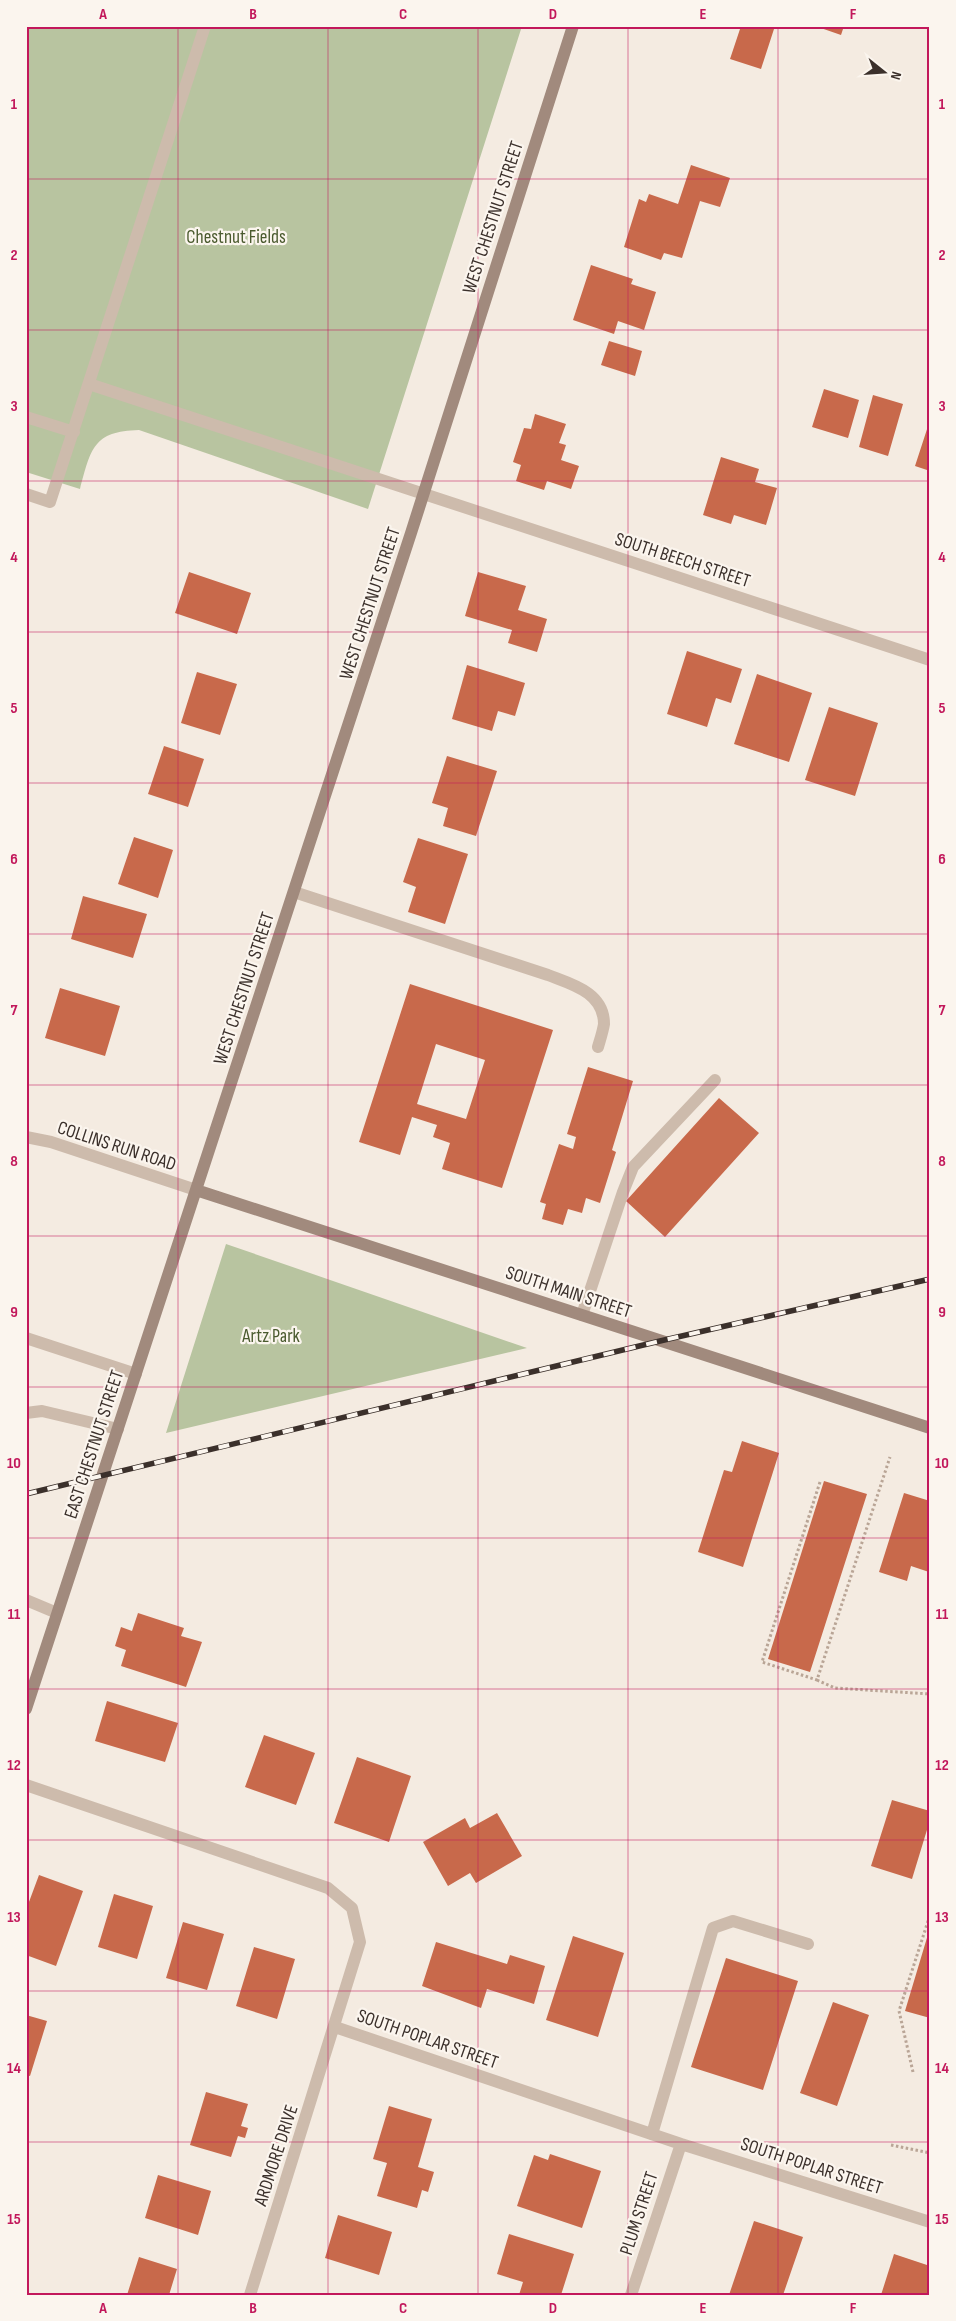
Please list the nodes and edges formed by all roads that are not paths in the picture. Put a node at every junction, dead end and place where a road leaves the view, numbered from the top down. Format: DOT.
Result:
graph roads {
  1 [pos="205,26"];
  2 [pos="573,26"];
  3 [pos="89,384"];
  4 [pos="26,417"];
  5 [pos="74,432"];
  6 [pos="26,494"];
  7 [pos="424,494"];
  8 [pos="930,660"];
  9 [pos="294,892"];
  10 [pos="598,1047"];
  11 [pos="715,1080"];
  12 [pos="26,1137"];
  13 [pos="196,1190"];
  14 [pos="582,1315"];
  15 [pos="26,1338"];
  16 [pos="136,1374"];
  17 [pos="26,1413"];
  18 [pos="930,1428"];
  19 [pos="118,1429"];
  20 [pos="26,1600"];
  21 [pos="57,1613"];
  22 [pos="26,1709"];
  23 [pos="26,1785"];
  24 [pos="808,1944"];
  25 [pos="335,2027"];
  26 [pos="652,2134"];
  27 [pos="681,2144"];
  28 [pos="930,2222"];
  29 [pos="250,2295"];
  30 [pos="631,2295"];
  1 -- 3 [label="street"];
  2 -- 7 [label="main road, WEST CHESTNUT STREET"];
  3 -- 5 [label="street"];
  3 -- 7 [label="street, SOUTH BEECH STREET"];
  4 -- 5 [label="street"];
  5 -- 6 [label="street"];
  7 -- 8 [label="street, SOUTH BEECH STREET"];
  7 -- 9 [label="main road, WEST CHESTNUT STREET"];
  9 -- 10 [label="street"];
  9 -- 13 [label="main road, WEST CHESTNUT STREET"];
  11 -- 14 [label="street"];
  12 -- 13 [label="street, COLLINS RUN ROAD"];
  13 -- 14 [label="main road, SOUTH MAIN STREET"];
  13 -- 16 [label="main road, EAST CHESTNUT STREET"];
  14 -- 18 [label="main road, SOUTH MAIN STREET"];
  15 -- 16 [label="street"];
  16 -- 19 [label="main road, EAST CHESTNUT STREET"];
  17 -- 19 [label="street"];
  19 -- 21 [label="main road, EAST CHESTNUT STREET"];
  20 -- 21 [label="street"];
  21 -- 22 [label="main road, EAST CHESTNUT STREET"];
  23 -- 25 [label="street, SOUTH POPLAR STREET"];
  24 -- 26 [label="street"];
  25 -- 26 [label="street, SOUTH POPLAR STREET"];
  25 -- 29 [label="street, ARDMORE DRIVE"];
  26 -- 27 [label="street, SOUTH POPLAR STREET"];
  27 -- 28 [label="street, SOUTH POPLAR STREET"];
  27 -- 30 [label="street, PLUM STREET"];
}
